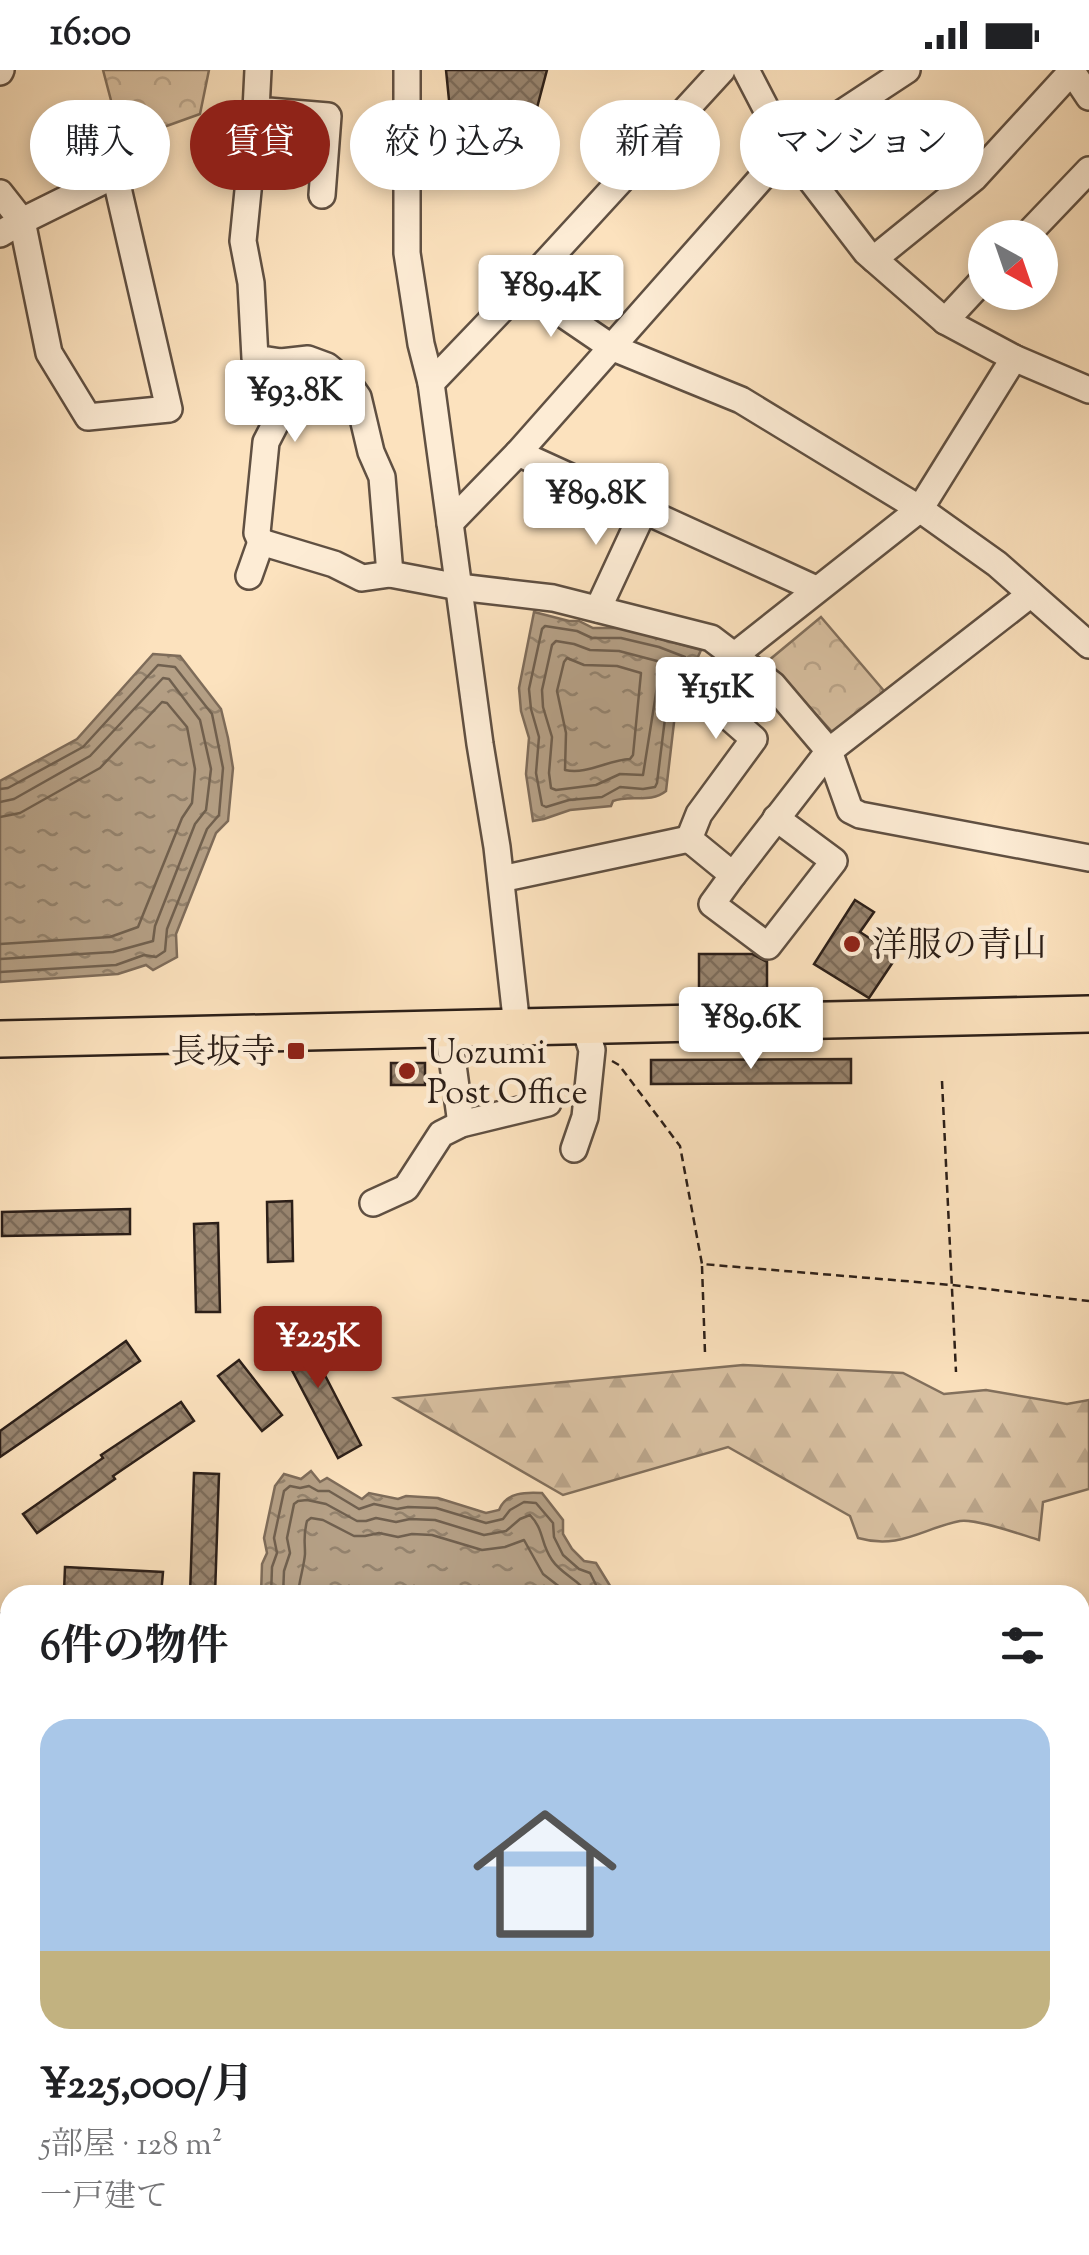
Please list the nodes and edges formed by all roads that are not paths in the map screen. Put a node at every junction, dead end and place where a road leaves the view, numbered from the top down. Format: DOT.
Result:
graph roads {
  1 [pos="258,70"];
  2 [pos="407,70"];
  3 [pos="722,70"];
  4 [pos="746,70"];
  5 [pos="907,70"];
  6 [pos="1072,70"];
  7 [pos="1089,97"];
  8 [pos="256,100"];
  9 [pos="762,100"];
  10 [pos="861,100"];
  11 [pos="1089,170"];
  12 [pos="248,190"];
  13 [pos="322,190"];
  14 [pos="751,190"];
  15 [pos="818,190"];
  16 [pos="0,193"];
  17 [pos="322,195"];
  18 [pos="1041,220"];
  19 [pos="11,228"];
  20 [pos="874,259"];
  21 [pos="523,287"];
  22 [pos="968,295"];
  23 [pos="944,320"];
  24 [pos="611,347"];
  25 [pos="1014,358"];
  26 [pos="280,362"];
  27 [pos="432,382"];
  28 [pos="1089,390"];
  29 [pos="518,454"];
  30 [pos="644,510"];
  31 [pos="920,510"];
  32 [pos="450,523"];
  33 [pos="261,542"];
  34 [pos="390,574"];
  35 [pos="249,576"];
  36 [pos="459,587"];
  37 [pos="816,589"];
  38 [pos="1030,594"];
  39 [pos="598,609"];
  40 [pos="1089,644"];
  41 [pos="735,655"];
  42 [pos="829,751"];
  43 [pos="776,818"];
  44 [pos="689,838"];
  45 [pos="1089,858"];
  46 [pos="733,875"];
  47 [pos="500,879"];
  48 [pos="1089,1014"];
  49 [pos="517,1027"];
  50 [pos="448,1028"];
  51 [pos="588,1038"];
  52 [pos="0,1039"];
  53 [pos="548,1104"];
  54 [pos="461,1124"];
  55 [pos="574,1148"];
  56 [pos="373,1203"];
  1 -- 8 [label="street"];
  2 -- 27 [label="street"];
  3 -- 21 [label="street"];
  4 -- 9 [label="street"];
  5 -- 10 [label="street"];
  6 -- 7 [label="street"];
  6 -- 20 [label="street"];
  11 -- 18 [label="street"];
  12 -- 26 [label="street"];
  13 -- 17 [label="street"];
  14 -- 24 [label="street"];
  15 -- 20 [label="street"];
  16 -- 19 [label="street"];
  19 -- 19 [label="street"];
  20 -- 23 [label="street"];
  21 -- 24 [label="street"];
  21 -- 27 [label="street"];
  22 -- 23 [label="street"];
  23 -- 25 [label="street"];
  24 -- 29 [label="street"];
  24 -- 31 [label="street"];
  25 -- 28 [label="street"];
  25 -- 31 [label="street"];
  26 -- 33 [label="street"];
  26 -- 34 [label="street"];
  27 -- 32 [label="street"];
  29 -- 30 [label="street"];
  29 -- 32 [label="street"];
  30 -- 37 [label="street"];
  30 -- 39 [label="street"];
  31 -- 37 [label="street"];
  31 -- 38 [label="street"];
  32 -- 36 [label="street"];
  33 -- 34 [label="street"];
  33 -- 35 [label="street"];
  34 -- 36 [label="street"];
  36 -- 39 [label="street"];
  36 -- 47 [label="street"];
  37 -- 41 [label="street"];
  38 -- 40 [label="street"];
  38 -- 42 [label="street"];
  39 -- 41 [label="street"];
  41 -- 42 [label="street"];
  41 -- 44 [label="street"];
  42 -- 43 [label="street"];
  42 -- 45 [label="street"];
  43 -- 46 [label="street"];
  43 -- 46 [label="street"];
  44 -- 46 [label="street"];
  44 -- 47 [label="street"];
  47 -- 49 [label="street"];
  48 -- 51 [label="highway"];
  49 -- 50 [label="highway"];
  49 -- 51 [label="highway"];
  50 -- 52 [label="highway"];
  50 -- 54 [label="street"];
  51 -- 55 [label="street"];
  53 -- 54 [label="street"];
  54 -- 56 [label="street"];
}
